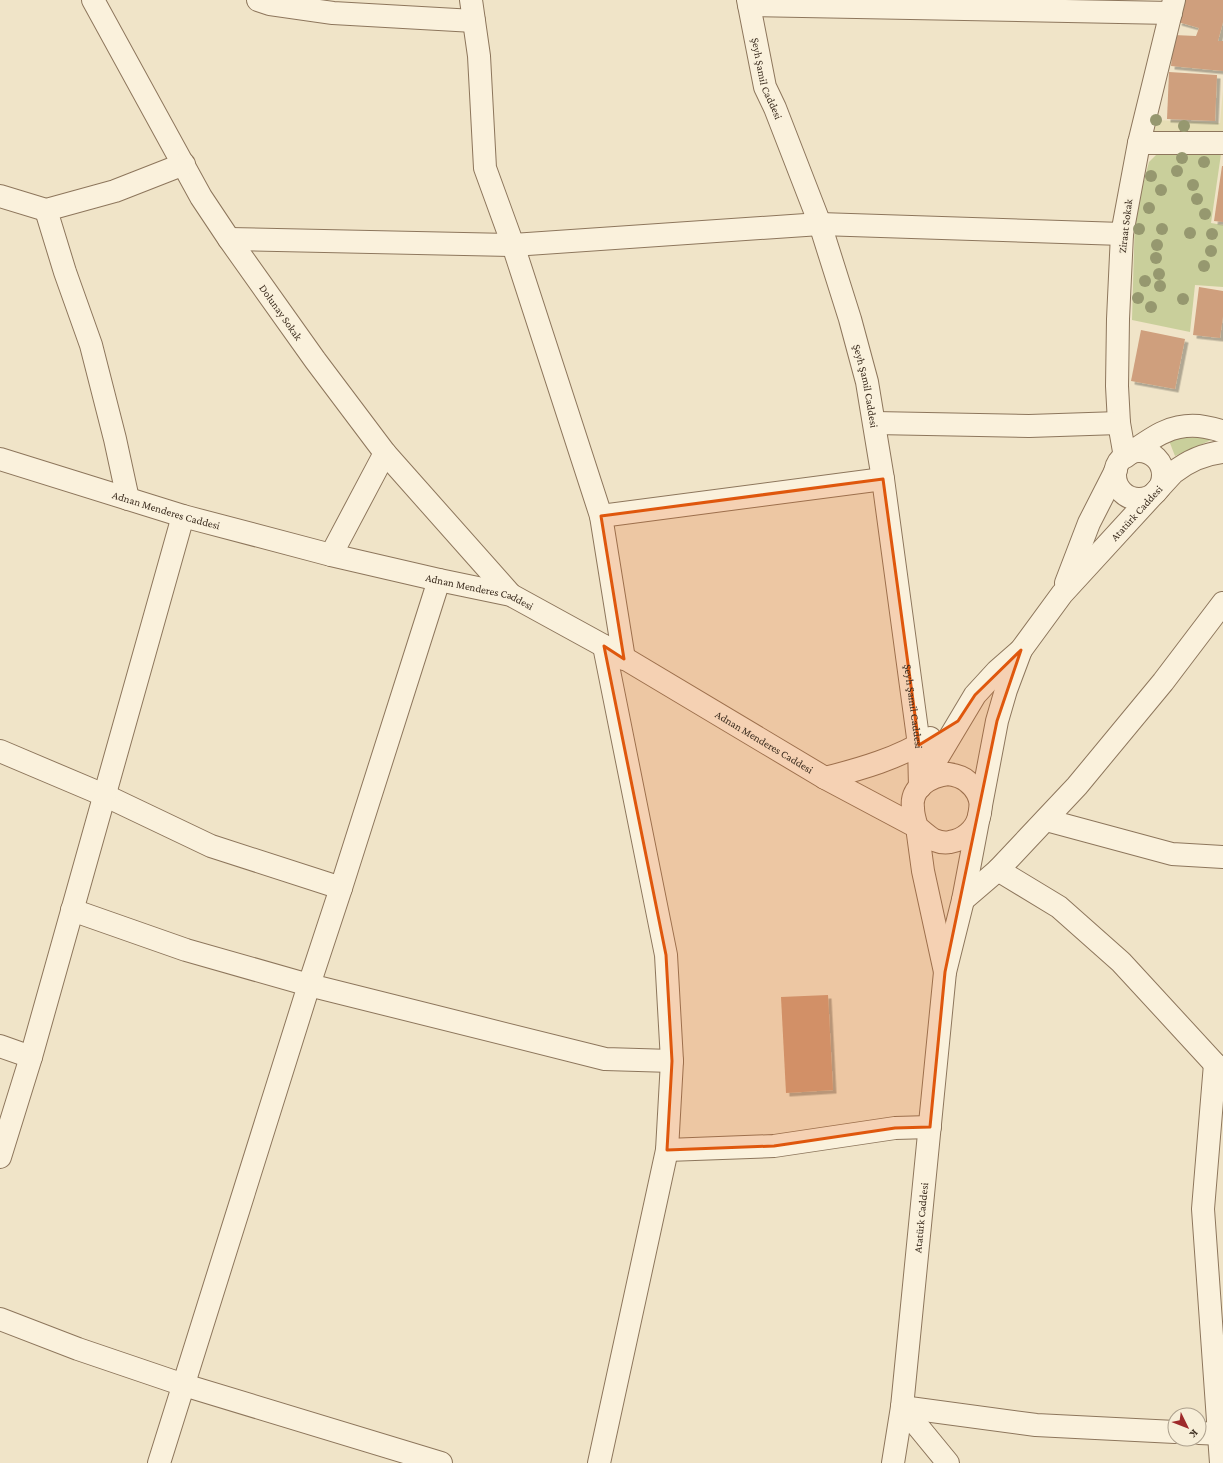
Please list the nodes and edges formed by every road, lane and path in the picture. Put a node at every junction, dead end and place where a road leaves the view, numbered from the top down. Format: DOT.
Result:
graph roads {
  1 [pos="93,0"];
  2 [pos="258,0"];
  3 [pos="748,3"];
  4 [pos="1172,6"];
  5 [pos="473,10"];
  6 [pos="1139,143"];
  7 [pos="1223,143"];
  8 [pos="184,164"];
  9 [pos="0,196"];
  10 [pos="46,210"];
  11 [pos="820,224"];
  12 [pos="1122,234"];
  13 [pos="229,239"];
  14 [pos="513,245"];
  15 [pos="875,423"];
  16 [pos="1118,423"];
  17 [pos="1223,432"];
  18 [pos="1223,452"];
  19 [pos="385,453"];
  20 [pos="0,459"];
  21 [pos="1120,463"];
  22 [pos="883,479"];
  23 [pos="1157,491"];
  24 [pos="128,498"];
  25 [pos="183,516"];
  26 [pos="601,516"];
  27 [pos="331,554"];
  28 [pos="439,580"];
  29 [pos="1062,594"];
  30 [pos="511,595"];
  31 [pos="1223,603"];
  32 [pos="604,646"];
  33 [pos="1021,650"];
  34 [pos="624,659"];
  35 [pos="958,721"];
  36 [pos="919,745"];
  37 [pos="0,751"];
  38 [pos="825,778"];
  39 [pos="920,787"];
  40 [pos="104,795"];
  41 [pos="981,809"];
  42 [pos="1046,820"];
  43 [pos="917,827"];
  44 [pos="1223,857"];
  45 [pos="998,870"];
  46 [pos="341,888"];
  47 [pos="963,900"];
  48 [pos="72,910"];
  49 [pos="946,972"];
  50 [pos="309,985"];
  51 [pos="0,1046"];
  52 [pos="31,1057"];
  53 [pos="672,1061"];
  54 [pos="1219,1067"];
  55 [pos="930,1127"];
  56 [pos="667,1150"];
  57 [pos="0,1157"];
  58 [pos="0,1319"];
  59 [pos="184,1385"];
  60 [pos="902,1407"];
  61 [pos="1167,1432"];
  62 [pos="1214,1434"];
  63 [pos="159,1463"];
  64 [pos="441,1463"];
  65 [pos="599,1463"];
  66 [pos="893,1463"];
  67 [pos="948,1463"];
  68 [pos="1221,1463"];
  1 -- 8 [label="street, Dolunay Sokak"];
  2 -- 5 [label="street"];
  3 -- 4 [label="street"];
  3 -- 11 [label="street, Şeyh Şamil Caddesi"];
  4 -- 6 [label="street, Ziraat Sokak"];
  5 -- 14 [label="street"];
  6 -- 7 [label="street"];
  6 -- 12 [label="street, Ziraat Sokak"];
  8 -- 10 [label="street"];
  8 -- 13 [label="street, Dolunay Sokak"];
  9 -- 10 [label="street"];
  10 -- 24 [label="street"];
  11 -- 12 [label="street"];
  11 -- 14 [label="street"];
  11 -- 15 [label="street, Şeyh Şamil Caddesi"];
  12 -- 16 [label="street, Ziraat Sokak"];
  13 -- 14 [label="street"];
  13 -- 19 [label="street, Dolunay Sokak"];
  14 -- 26 [label="street"];
  15 -- 16 [label="street"];
  15 -- 22 [label="street, Şeyh Şamil Caddesi"];
  16 -- 21 [label="street, Ziraat Sokak"];
  17 -- 21 [label="street, Atatürk Caddesi"];
  18 -- 23 [label="street, Atatürk Caddesi"];
  19 -- 27 [label="street"];
  19 -- 30 [label="street, Dolunay Sokak"];
  20 -- 24 [label="street, Adnan Menderes Caddesi"];
  21 -- 23 [label="street"];
  21 -- 23 [label="street"];
  21 -- 29 [label="street, Atatürk Caddesi"];
  22 -- 26 [label="street"];
  22 -- 36 [label="street, Şeyh Şamil Caddesi"];
  23 -- 29 [label="street, Atatürk Caddesi"];
  24 -- 25 [label="street, Adnan Menderes Caddesi"];
  25 -- 27 [label="street, Adnan Menderes Caddesi"];
  25 -- 40 [label="street"];
  26 -- 34 [label="street"];
  27 -- 28 [label="street, Adnan Menderes Caddesi"];
  28 -- 30 [label="street, Adnan Menderes Caddesi"];
  28 -- 46 [label="street"];
  29 -- 33 [label="street, Atatürk Caddesi"];
  30 -- 32 [label="street, Adnan Menderes Caddesi"];
  31 -- 42 [label="street"];
  32 -- 34 [label="street, Adnan Menderes Caddesi"];
  32 -- 53 [label="street"];
  33 -- 35 [label="street"];
  33 -- 41 [label="street"];
  34 -- 38 [label="street, Adnan Menderes Caddesi"];
  35 -- 36 [label="street"];
  35 -- 39 [label="street"];
  36 -- 38 [label="street"];
  36 -- 39 [label="street, Şeyh Şamil Caddesi"];
  37 -- 40 [label="street"];
  38 -- 43 [label="street, Adnan Menderes Caddesi"];
  39 -- 41 [label="street"];
  39 -- 43 [label="street"];
  40 -- 46 [label="street"];
  40 -- 48 [label="street"];
  41 -- 43 [label="street"];
  41 -- 47 [label="street"];
  42 -- 44 [label="street"];
  42 -- 45 [label="street"];
  43 -- 49 [label="street"];
  45 -- 47 [label="street"];
  45 -- 54 [label="street"];
  46 -- 50 [label="street"];
  47 -- 49 [label="street"];
  48 -- 50 [label="street"];
  48 -- 52 [label="street"];
  49 -- 55 [label="street, Atatürk Caddesi"];
  50 -- 53 [label="street"];
  50 -- 59 [label="street"];
  51 -- 52 [label="street"];
  52 -- 57 [label="street"];
  53 -- 56 [label="street"];
  54 -- 62 [label="street"];
  55 -- 56 [label="street"];
  55 -- 60 [label="street, Atatürk Caddesi"];
  56 -- 65 [label="street"];
  58 -- 59 [label="street"];
  59 -- 63 [label="street"];
  59 -- 64 [label="street"];
  60 -- 61 [label="street"];
  60 -- 66 [label="street, Atatürk Caddesi"];
  60 -- 67 [label="street"];
  62 -- 68 [label="street"];
}
